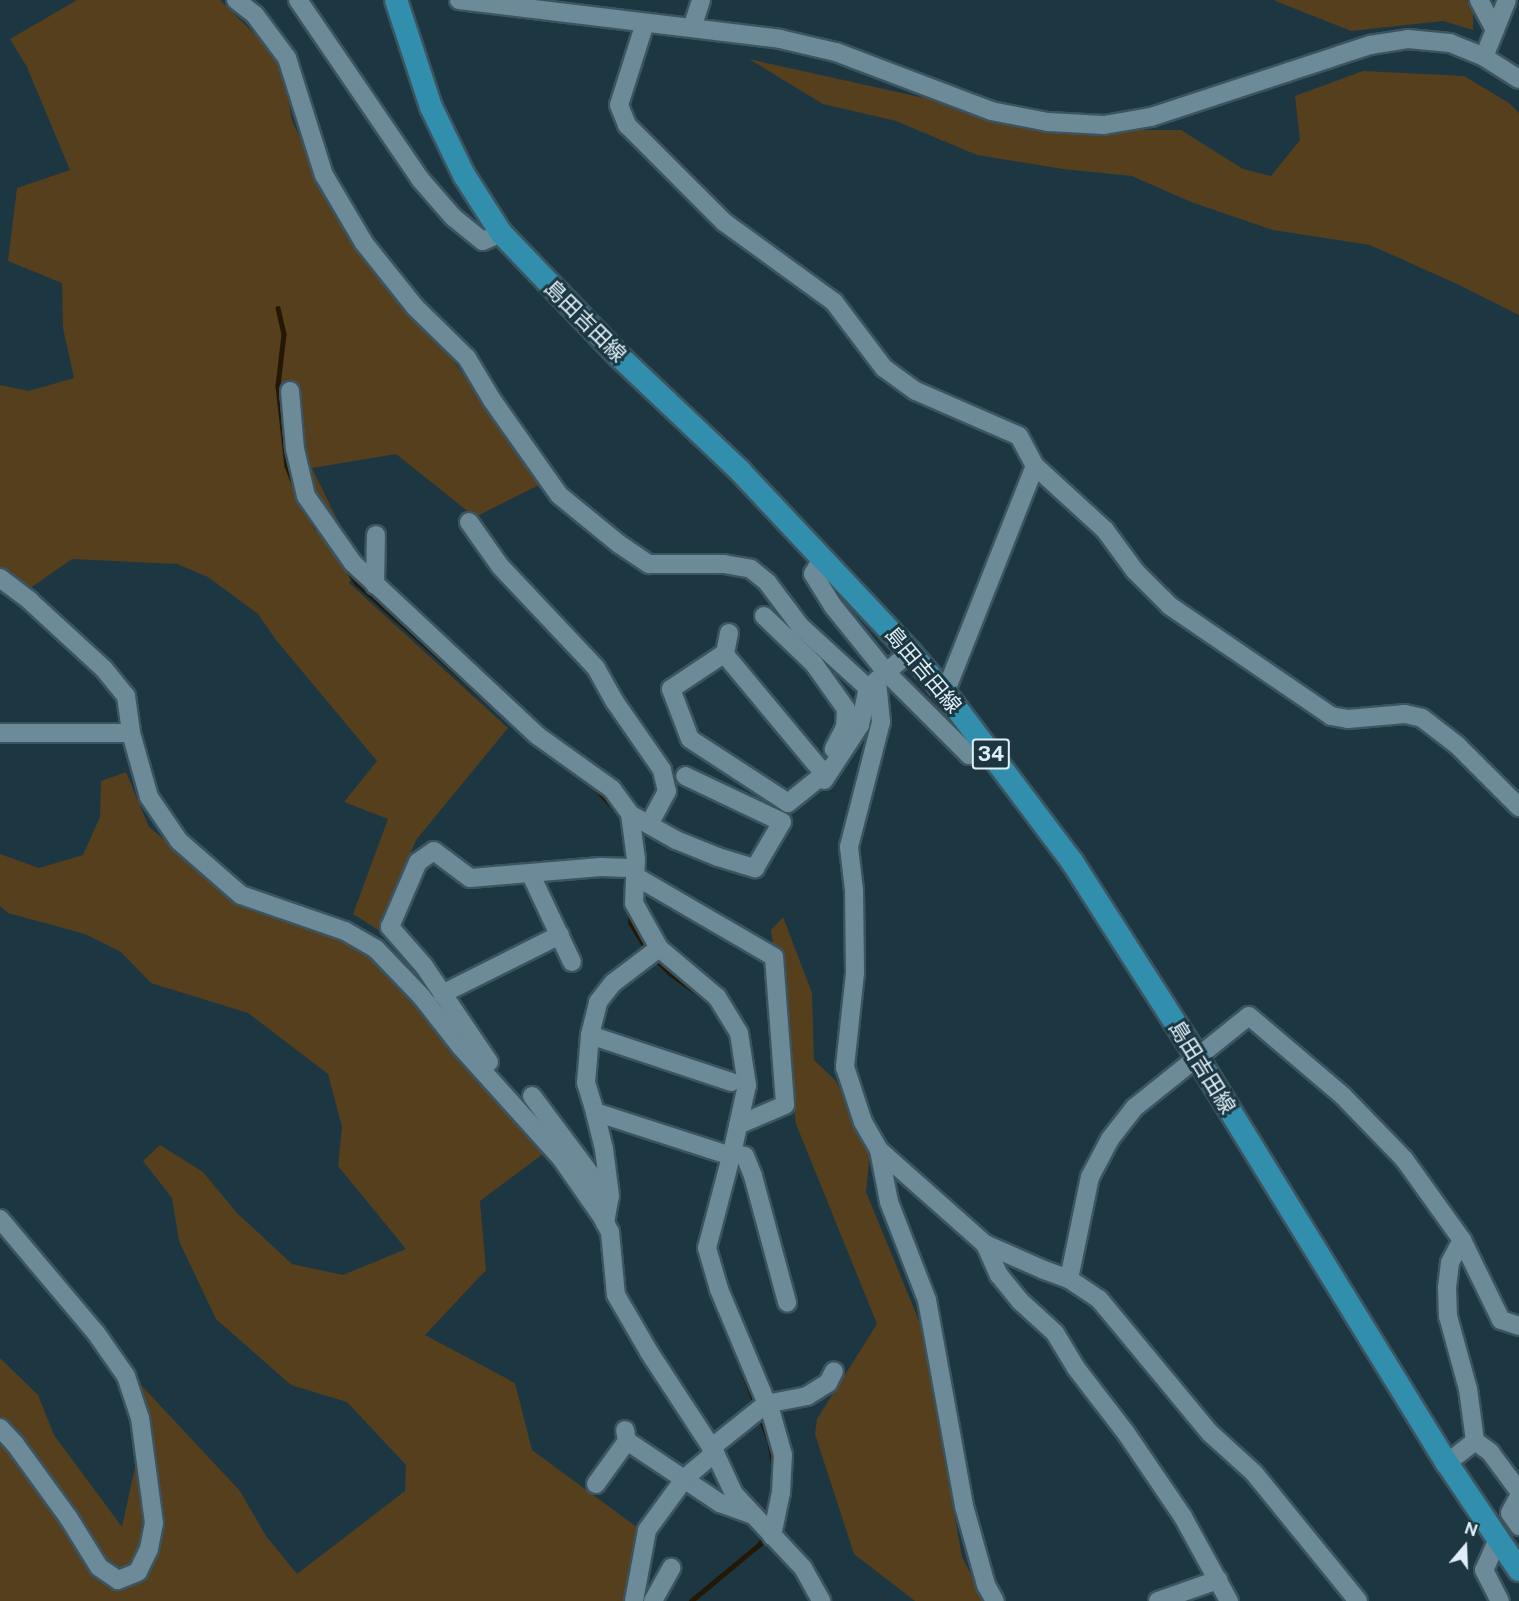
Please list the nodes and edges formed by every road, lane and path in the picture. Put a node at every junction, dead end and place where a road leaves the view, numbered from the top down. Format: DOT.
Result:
graph roads {
  1 [pos="236,0"];
  2 [pos="298,0"];
  3 [pos="396,0"];
  4 [pos="459,0"];
  5 [pos="701,0"];
  6 [pos="1479,0"];
  7 [pos="1507,0"];
  8 [pos="590,8"];
  9 [pos="645,22"];
  10 [pos="692,28"];
  11 [pos="1495,30"];
  12 [pos="1484,57"];
  13 [pos="1519,79"];
  14 [pos="501,234"];
  15 [pos="290,391"];
  16 [pos="1035,466"];
  17 [pos="468,522"];
  18 [pos="376,535"];
  19 [pos="822,558"];
  20 [pos="0,578"];
  21 [pos="375,585"];
  22 [pos="764,616"];
  23 [pos="729,633"];
  24 [pos="725,653"];
  25 [pos="908,654"];
  26 [pos="881,677"];
  27 [pos="945,693"];
  28 [pos="0,733"];
  29 [pos="131,733"];
  30 [pos="983,744"];
  31 [pos="829,772"];
  32 [pos="686,776"];
  33 [pos="1519,807"];
  34 [pos="630,814"];
  35 [pos="782,822"];
  36 [pos="650,823"];
  37 [pos="630,870"];
  38 [pos="531,875"];
  39 [pos="560,935"];
  40 [pos="653,952"];
  41 [pos="572,962"];
  42 [pos="442,994"];
  43 [pos="590,1035"];
  44 [pos="1197,1057"];
  45 [pos="731,1082"];
  46 [pos="505,1094"];
  47 [pos="532,1096"];
  48 [pos="595,1112"];
  49 [pos="738,1125"];
  50 [pos="879,1150"];
  51 [pos="727,1154"];
  52 [pos="609,1199"];
  53 [pos="0,1219"];
  54 [pos="605,1223"];
  55 [pos="1462,1240"];
  56 [pos="986,1244"];
  57 [pos="1069,1279"];
  58 [pos="787,1302"];
  59 [pos="1519,1326"];
  60 [pos="834,1371"];
  61 [pos="765,1404"];
  62 [pos="0,1428"];
  63 [pos="1475,1442"];
  64 [pos="713,1450"];
  65 [pos="1447,1463"];
  66 [pos="685,1478"];
  67 [pos="596,1484"];
  68 [pos="1519,1491"];
  69 [pos="1519,1496"];
  70 [pos="763,1526"];
  71 [pos="1519,1526"];
  72 [pos="1498,1539"];
  73 [pos="671,1568"];
  74 [pos="1519,1570"];
  75 [pos="1218,1580"];
  76 [pos="634,1601"];
  77 [pos="653,1601"];
  78 [pos="821,1601"];
  79 [pos="995,1601"];
  80 [pos="1158,1601"];
  81 [pos="1229,1601"];
  82 [pos="1358,1601"];
  83 [pos="1500,1601"];
  1 -- 26 [label="street"];
  2 -- 14 [label="street"];
  3 -- 14 [label="main road, 島田吉田線 / 34"];
  4 -- 8 [label="street"];
  5 -- 10 [label="street"];
  6 -- 11 [label="street"];
  7 -- 11 [label="street"];
  8 -- 9 [label="street"];
  9 -- 10 [label="street"];
  9 -- 16 [label="street"];
  10 -- 12 [label="street"];
  11 -- 12 [label="street"];
  12 -- 13 [label="street"];
  14 -- 19 [label="main road, 島田吉田線 / 34"];
  15 -- 21 [label="street"];
  16 -- 27 [label="street"];
  16 -- 33 [label="street"];
  17 -- 36 [label="street"];
  18 -- 21 [label="street"];
  19 -- 25 [label="main road, 島田吉田線 / 34"];
  19 -- 26 [label="street"];
  20 -- 29 [label="street"];
  21 -- 34 [label="street"];
  22 -- 31 [label="street"];
  23 -- 24 [label="street"];
  24 -- 31 [label="street"];
  24 -- 31 [label="street"];
  25 -- 26 [label="street"];
  25 -- 27 [label="main road, 島田吉田線 / 34"];
  26 -- 30 [label="street"];
  26 -- 31 [label="street"];
  26 -- 50 [label="street"];
  27 -- 30 [label="main road, 島田吉田線 / 34"];
  28 -- 29 [label="street"];
  29 -- 46 [label="street"];
  30 -- 44 [label="main road, 島田吉田線 / 34"];
  31 -- 35 [label="street"];
  32 -- 35 [label="street"];
  34 -- 36 [label="street"];
  34 -- 37 [label="street"];
  35 -- 36 [label="street"];
  37 -- 38 [label="street"];
  37 -- 40 [label="street"];
  37 -- 49 [label="street"];
  38 -- 39 [label="street"];
  38 -- 42 [label="street"];
  39 -- 41 [label="street"];
  39 -- 42 [label="street"];
  40 -- 43 [label="street"];
  40 -- 49 [label="street"];
  42 -- 46 [label="street"];
  43 -- 45 [label="street"];
  43 -- 48 [label="street"];
  44 -- 55 [label="street"];
  44 -- 57 [label="street"];
  44 -- 65 [label="main road, 島田吉田線 / 34"];
  46 -- 54 [label="street"];
  47 -- 52 [label="street"];
  48 -- 51 [label="street"];
  48 -- 52 [label="street"];
  49 -- 51 [label="street"];
  50 -- 56 [label="street"];
  50 -- 79 [label="street"];
  51 -- 58 [label="street"];
  51 -- 61 [label="street"];
  52 -- 54 [label="street"];
  53 -- 62 [label="street"];
  54 -- 64 [label="street"];
  55 -- 59 [label="street"];
  55 -- 63 [label="street"];
  56 -- 57 [label="street"];
  56 -- 75 [label="street"];
  57 -- 82 [label="street"];
  60 -- 61 [label="street"];
  61 -- 64 [label="street"];
  61 -- 70 [label="street"];
  63 -- 65 [label="street"];
  63 -- 68 [label="street"];
  64 -- 66 [label="street"];
  64 -- 70 [label="street"];
  65 -- 72 [label="main road, 島田吉田線 / 34"];
  66 -- 67 [label="street"];
  66 -- 70 [label="street"];
  66 -- 76 [label="street"];
  69 -- 71 [label="street"];
  70 -- 78 [label="street"];
  72 -- 74 [label="main road, 島田吉田線 / 34"];
  72 -- 83 [label="street"];
  73 -- 77 [label="street"];
  75 -- 80 [label="street"];
  75 -- 81 [label="street"];
}
